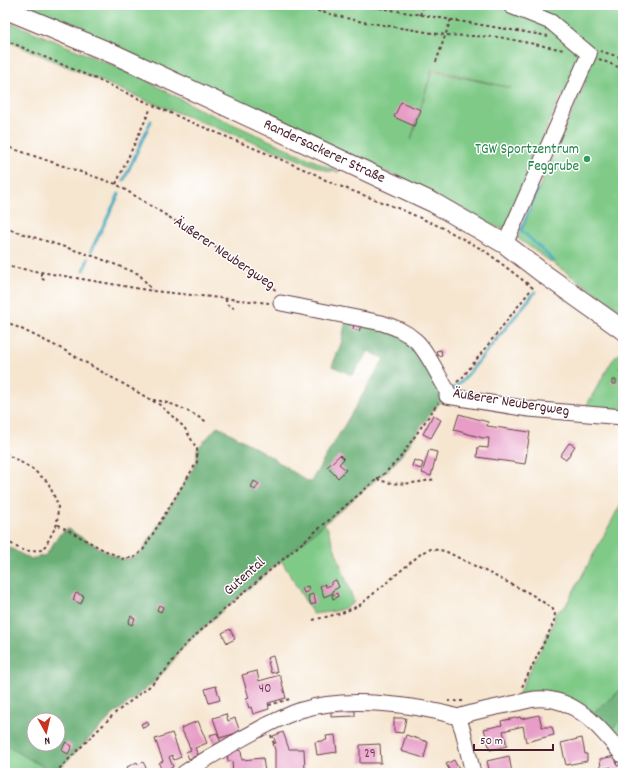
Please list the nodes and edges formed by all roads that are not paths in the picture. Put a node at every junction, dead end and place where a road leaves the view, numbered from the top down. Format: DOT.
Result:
graph roads {
  1 [pos="511,6"];
  2 [pos="5,9"];
  3 [pos="505,244"];
  4 [pos="281,303"];
  5 [pos="623,330"];
  6 [pos="623,417"];
  7 [pos="458,717"];
  8 [pos="623,756"];
  9 [pos="184,773"];
  10 [pos="472,773"];
  1 -- 3 [label="street"];
  2 -- 3 [label="main road, Randersackerer Straße"];
  3 -- 5 [label="main road, Randersackerer Straße"];
  4 -- 6 [label="street, Äußerer Neubergweg"];
  7 -- 8 [label="street"];
  7 -- 9 [label="street"];
  7 -- 10 [label="street"];
}
